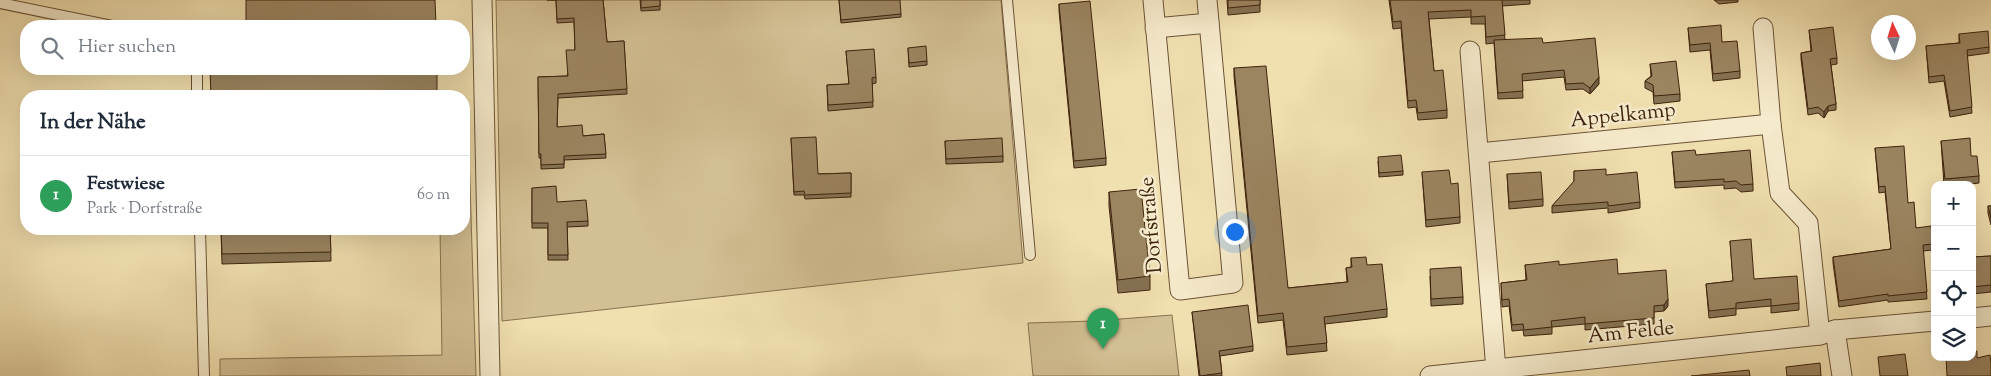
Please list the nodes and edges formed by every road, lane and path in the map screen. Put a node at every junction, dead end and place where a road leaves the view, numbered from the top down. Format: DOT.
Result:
graph roads {
  1 [pos="482,0"];
  2 [pos="1007,0"];
  3 [pos="1153,0"];
  4 [pos="1207,0"];
  5 [pos="0,3"];
  6 [pos="83,20"];
  7 [pos="1209,24"];
  8 [pos="1156,28"];
  9 [pos="1762,28"];
  10 [pos="1470,51"];
  11 [pos="197,75"];
  12 [pos="197,90"];
  13 [pos="1771,124"];
  14 [pos="1479,153"];
  15 [pos="200,235"];
  16 [pos="1030,255"];
  17 [pos="1991,316"];
  18 [pos="1976,318"];
  19 [pos="1931,321"];
  20 [pos="1827,333"];
  21 [pos="1496,370"];
  22 [pos="204,376"];
  23 [pos="490,376"];
  24 [pos="1430,376"];
  25 [pos="1842,376"];
  1 -- 23 [label="street"];
  2 -- 16 [label="lane"];
  3 -- 8 [label="street, Dorfstraße"];
  4 -- 7 [label="street, Dorfstraße"];
  5 -- 6 [label="lane"];
  7 -- 8 [label="street"];
  7 -- 8 [label="street, Dorfstraße"];
  9 -- 13 [label="street"];
  10 -- 14 [label="street"];
  11 -- 12 [label="lane"];
  13 -- 14 [label="street, Appelkamp"];
  13 -- 20 [label="street"];
  14 -- 21 [label="street"];
  15 -- 22 [label="lane"];
  17 -- 18 [label="street"];
  19 -- 20 [label="street, Am Felde"];
  20 -- 21 [label="street, Am Felde"];
  20 -- 25 [label="street"];
  21 -- 24 [label="street, Am Felde"];
}
